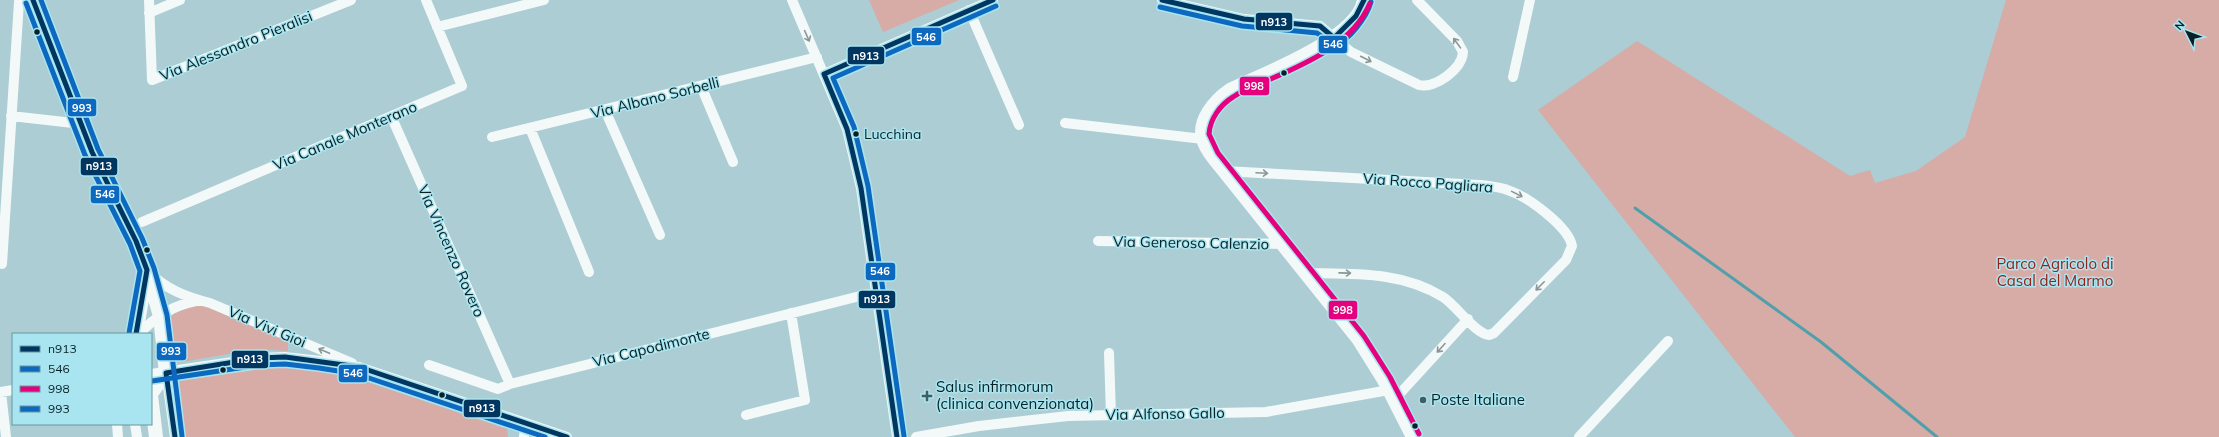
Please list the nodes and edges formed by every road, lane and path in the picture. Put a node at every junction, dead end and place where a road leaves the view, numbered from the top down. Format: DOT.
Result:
graph roads {
  1 [pos="33,0"];
  2 [pos="149,0"];
  3 [pos="180,0"];
  4 [pos="351,0"];
  5 [pos="426,0"];
  6 [pos="544,0"];
  7 [pos="792,0"];
  8 [pos="993,0"];
  9 [pos="1162,0"];
  10 [pos="1364,0"];
  11 [pos="1417,0"];
  12 [pos="1530,0"];
  13 [pos="19,2"];
  14 [pos="978,3"];
  15 [pos="969,10"];
  16 [pos="149,13"];
  17 [pos="437,27"];
  18 [pos="1334,38"];
  19 [pos="817,57"];
  20 [pos="824,74"];
  21 [pos="1512,77"];
  22 [pos="701,86"];
  23 [pos="605,110"];
  24 [pos="11,116"];
  25 [pos="392,118"];
  26 [pos="1065,123"];
  27 [pos="82,124"];
  28 [pos="1019,125"];
  29 [pos="530,128"];
  30 [pos="492,137"];
  31 [pos="1203,139"];
  32 [pos="733,162"];
  33 [pos="1224,171"];
  34 [pos="142,222"];
  35 [pos="660,235"];
  36 [pos="1098,241"];
  37 [pos="1283,244"];
  38 [pos="2,264"];
  39 [pos="147,270"];
  40 [pos="590,272"];
  41 [pos="1306,273"];
  42 [pos="876,292"];
  43 [pos="196,300"];
  44 [pos="791,313"];
  45 [pos="160,316"];
  46 [pos="1468,319"];
  47 [pos="136,333"];
  48 [pos="140,333"];
  49 [pos="1668,341"];
  50 [pos="1109,353"];
  51 [pos="429,365"];
  52 [pos="359,367"];
  53 [pos="166,373"];
  54 [pos="152,374"];
  55 [pos="510,384"];
  56 [pos="12,390"];
  57 [pos="152,393"];
  58 [pos="1391,395"];
  59 [pos="152,403"];
  60 [pos="746,414"];
  61 [pos="1111,415"];
  62 [pos="525,423"];
  63 [pos="117,425"];
  64 [pos="135,425"];
  65 [pos="6,437"];
  66 [pos="118,437"];
  67 [pos="137,437"];
  68 [pos="156,437"];
  69 [pos="175,437"];
  70 [pos="524,437"];
  71 [pos="567,437"];
  72 [pos="897,437"];
  73 [pos="916,437"];
  74 [pos="1413,437"];
  75 [pos="1579,437"];
  1 -- 27 [label="main road"];
  2 -- 16 [label="street, Via Alessandro Pieralisi"];
  3 -- 16 [label="street"];
  4 -- 16 [label="street, Via Alessandro Pieralisi"];
  5 -- 17 [label="street, Via Canale Monterano"];
  6 -- 17 [label="street"];
  7 -- 19 [label="street, one-way"];
  8 -- 14 [label="street"];
  9 -- 18 [label="street"];
  10 -- 18 [label="main road"];
  18 -- 11 [label="street, one-way"];
  12 -- 21 [label="street"];
  13 -- 24 [label="street"];
  14 -- 15 [label="street"];
  15 -- 20 [label="street"];
  15 -- 28 [label="street"];
  17 -- 25 [label="street, Via Canale Monterano"];
  18 -- 31 [label="main road"];
  19 -- 20 [label="street"];
  19 -- 22 [label="street, Via Albano Sorbelli"];
  20 -- 42 [label="street"];
  22 -- 23 [label="street, Via Albano Sorbelli"];
  22 -- 32 [label="street"];
  23 -- 29 [label="street, Via Albano Sorbelli"];
  23 -- 35 [label="street"];
  24 -- 27 [label="street"];
  24 -- 38 [label="street"];
  25 -- 34 [label="street, Via Canale Monterano"];
  25 -- 55 [label="street, Via Vincenzo Rovero"];
  26 -- 31 [label="street"];
  27 -- 39 [label="main road"];
  29 -- 30 [label="street, Via Albano Sorbelli"];
  29 -- 40 [label="street"];
  31 -- 33 [label="main road"];
  33 -- 37 [label="main road"];
  33 -- 46 [label="street, Via Rocco Pagliara, one-way"];
  36 -- 37 [label="street, Via Generoso Calenzio"];
  37 -- 41 [label="main road"];
  39 -- 43 [label="street, Via Vivi Gioi"];
  39 -- 45 [label="main road"];
  39 -- 47 [label="main road"];
  41 -- 46 [label="street, Via Rocco Pagliara, one-way"];
  41 -- 58 [label="main road"];
  42 -- 44 [label="street, Via Capodimonte"];
  42 -- 72 [label="street"];
  43 -- 45 [label="street"];
  52 -- 43 [label="street, Via Vivi Gioi, one-way"];
  44 -- 55 [label="street, Via Capodimonte"];
  44 -- 60 [label="street"];
  45 -- 48 [label="street"];
  45 -- 53 [label="main road"];
  46 -- 58 [label="street, one-way"];
  49 -- 75 [label="street"];
  50 -- 61 [label="street"];
  51 -- 55 [label="street, Via Capodimonte"];
  52 -- 53 [label="street, Via Vivi Gioi"];
  52 -- 62 [label="street, Via Vivi Gioi"];
  53 -- 54 [label="street, Via Vivi Gioi"];
  53 -- 57 [label="main road"];
  53 -- 69 [label="street"];
  56 -- 65 [label="street"];
  58 -- 61 [label="street, Via Alfonso Gallo"];
  58 -- 74 [label="main road"];
  59 -- 68 [label="main road"];
  61 -- 73 [label="street, Via Alfonso Gallo"];
  62 -- 70 [label="street"];
  62 -- 71 [label="street, Via Vivi Gioi"];
  63 -- 66 [label="street"];
  64 -- 67 [label="street"];
}
